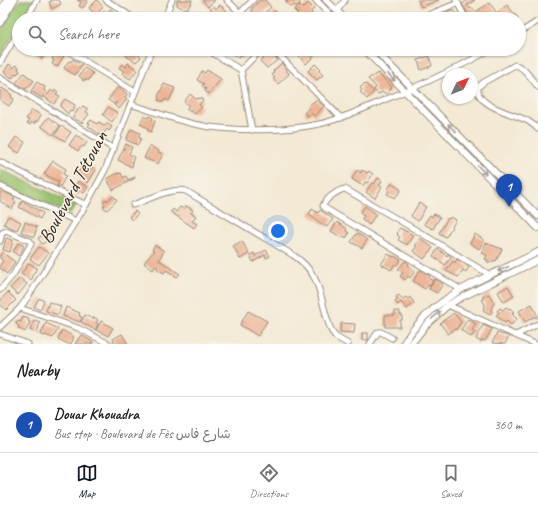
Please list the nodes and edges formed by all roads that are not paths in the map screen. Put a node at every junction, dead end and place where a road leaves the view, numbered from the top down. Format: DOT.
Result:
graph roads {
  1 [pos="8,0"];
  2 [pos="14,0"];
  3 [pos="37,0"];
  4 [pos="106,0"];
  5 [pos="172,0"];
  6 [pos="227,0"];
  7 [pos="253,0"];
  8 [pos="316,0"];
  9 [pos="326,0"];
  10 [pos="345,0"];
  11 [pos="457,2"];
  12 [pos="337,11"];
  13 [pos="30,12"];
  14 [pos="124,12"];
  15 [pos="167,12"];
  16 [pos="239,12"];
  17 [pos="241,12"];
  18 [pos="327,12"];
  19 [pos="434,12"];
  20 [pos="462,12"];
  21 [pos="0,14"];
  22 [pos="538,21"];
  23 [pos="0,23"];
  24 [pos="526,29"];
  25 [pos="12,43"];
  26 [pos="76,56"];
  27 [pos="149,56"];
  28 [pos="218,56"];
  29 [pos="255,56"];
  30 [pos="280,56"];
  31 [pos="371,56"];
  32 [pos="383,56"];
  33 [pos="476,56"];
  34 [pos="0,63"];
  35 [pos="241,70"];
  36 [pos="0,78"];
  37 [pos="538,87"];
  38 [pos="412,88"];
  39 [pos="405,91"];
  40 [pos="135,92"];
  41 [pos="131,104"];
  42 [pos="341,118"];
  43 [pos="538,129"];
  44 [pos="252,130"];
  45 [pos="114,149"];
  46 [pos="0,162"];
  47 [pos="0,186"];
  48 [pos="86,205"];
  49 [pos="133,205"];
  50 [pos="538,216"];
  51 [pos="76,221"];
  52 [pos="538,228"];
  53 [pos="0,241"];
  54 [pos="538,252"];
  55 [pos="538,260"];
  56 [pos="490,275"];
  57 [pos="460,289"];
  58 [pos="0,290"];
  59 [pos="448,305"];
  60 [pos="20,308"];
  61 [pos="538,324"];
  62 [pos="0,327"];
  63 [pos="0,334"];
  64 [pos="516,335"];
  65 [pos="392,338"];
  66 [pos="28,344"];
  67 [pos="109,344"];
  68 [pos="348,344"];
  69 [pos="370,344"];
  70 [pos="403,344"];
  71 [pos="411,344"];
  72 [pos="535,344"];
  1 -- 21 [label="highway"];
  2 -- 23 [label="main road"];
  3 -- 13 [label="street"];
  4 -- 14 [label="street"];
  5 -- 15 [label="street"];
  6 -- 16 [label="street"];
  7 -- 17 [label="street"];
  8 -- 18 [label="main road"];
  9 -- 12 [label="main road"];
  10 -- 12 [label="street"];
  11 -- 19 [label="street"];
  11 -- 20 [label="street"];
  22 -- 24 [label="street"];
  25 -- 34 [label="street"];
  26 -- 40 [label="street"];
  27 -- 40 [label="street, Boulevard Tétouan"];
  28 -- 35 [label="street"];
  29 -- 35 [label="street"];
  30 -- 42 [label="street"];
  31 -- 39 [label="main road, one-way"];
  32 -- 38 [label="main road"];
  33 -- 38 [label="street"];
  35 -- 44 [label="street"];
  36 -- 45 [label="street"];
  37 -- 43 [label="street"];
  38 -- 39 [label="street"];
  50 -- 38 [label="main road, one-way"];
  39 -- 42 [label="street"];
  39 -- 52 [label="main road, one-way"];
  40 -- 41 [label="street, Boulevard Tétouan"];
  41 -- 44 [label="street"];
  41 -- 45 [label="street, Boulevard Tétouan"];
  42 -- 44 [label="street"];
  45 -- 48 [label="street, Boulevard Tétouan"];
  46 -- 48 [label="street"];
  47 -- 51 [label="street"];
  48 -- 51 [label="street, Boulevard Tétouan"];
  49 -- 68 [label="street"];
  51 -- 60 [label="street, Boulevard Tétouan"];
  53 -- 58 [label="street"];
  54 -- 56 [label="main road, one-way"];
  55 -- 59 [label="main road"];
  56 -- 57 [label="main road"];
  56 -- 57 [label="street"];
  57 -- 70 [label="main road"];
  59 -- 64 [label="street"];
  71 -- 59 [label="main road, one-way"];
  60 -- 62 [label="street, Boulevard Tétouan"];
  60 -- 67 [label="street"];
  61 -- 64 [label="street"];
  63 -- 66 [label="street"];
  64 -- 72 [label="street"];
  65 -- 69 [label="street"];
}
